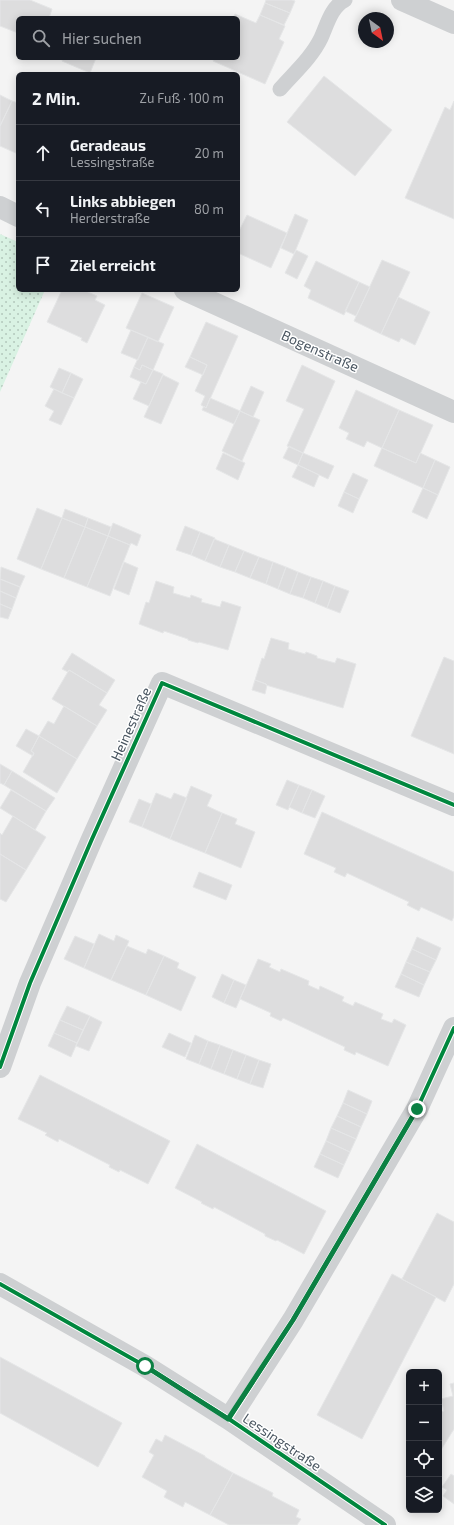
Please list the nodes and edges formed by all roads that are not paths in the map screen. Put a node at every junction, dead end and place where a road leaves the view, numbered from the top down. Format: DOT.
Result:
graph roads {
  1 [pos="345,0"];
  2 [pos="402,0"];
  3 [pos="454,23"];
  4 [pos="280,89"];
  5 [pos="0,207"];
  6 [pos="16,215"];
  7 [pos="189,292"];
  8 [pos="454,412"];
  9 [pos="454,805"];
  10 [pos="454,1028"];
  11 [pos="0,1067"];
  12 [pos="0,1284"];
  13 [pos="228,1419"];
  14 [pos="385,1525"];
  1 -- 4 [label="lane"];
  2 -- 3 [label="street"];
  5 -- 6 [label="street"];
  7 -- 8 [label="street, Bogenstraße"];
  9 -- 11 [label="street, Heinestraße"];
  10 -- 13 [label="street"];
  12 -- 13 [label="street, Lessingstraße"];
  13 -- 14 [label="street, Lessingstraße"];
}
